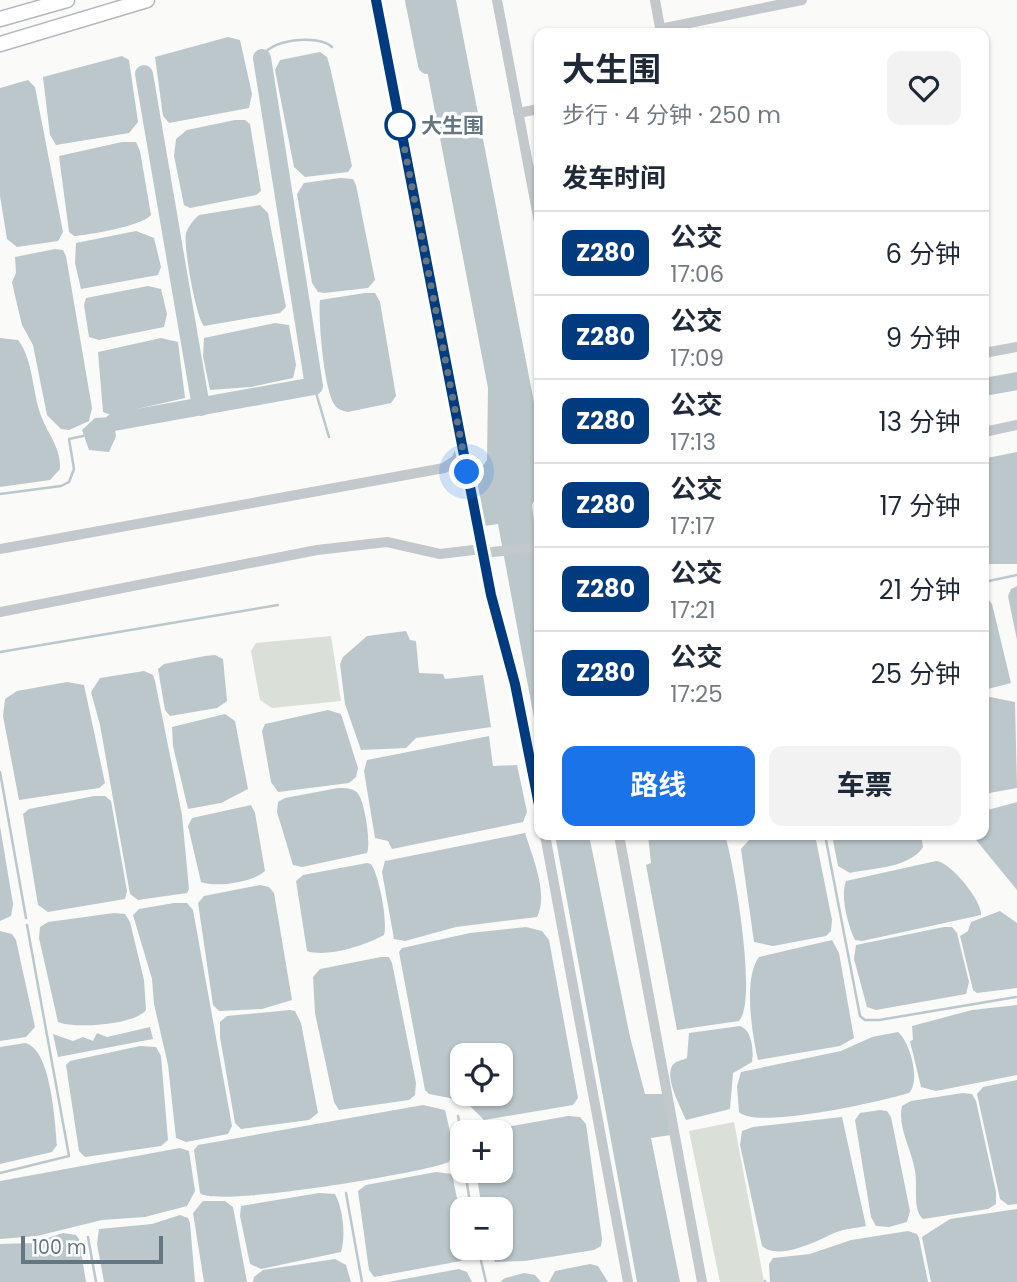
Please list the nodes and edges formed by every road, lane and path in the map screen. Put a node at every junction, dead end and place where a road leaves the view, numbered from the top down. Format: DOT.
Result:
graph roads {
  1 [pos="67,0"];
  2 [pos="147,0"];
  3 [pos="376,0"];
  4 [pos="497,0"];
  5 [pos="655,0"];
  6 [pos="796,0"];
  7 [pos="802,0"];
  8 [pos="798,12"];
  9 [pos="0,19"];
  10 [pos="660,28"];
  11 [pos="675,28"];
  12 [pos="0,44"];
  13 [pos="534,110"];
  14 [pos="519,113"];
  15 [pos="534,195"];
  16 [pos="1017,347"];
  17 [pos="989,352"];
  18 [pos="1017,425"];
  19 [pos="989,431"];
  20 [pos="462,446"];
  21 [pos="534,547"];
  22 [pos="0,549"];
  23 [pos="482,551"];
  24 [pos="0,612"];
  25 [pos="534,780"];
  26 [pos="546,840"];
  27 [pos="620,840"];
  28 [pos="628,1282"];
  29 [pos="702,1282"];
  1 -- 9 [label="highway"];
  2 -- 12 [label="highway"];
  3 -- 20 [label="street"];
  4 -- 14 [label="street"];
  5 -- 10 [label="street"];
  6 -- 8 [label="street"];
  7 -- 11 [label="street"];
  13 -- 14 [label="street"];
  14 -- 15 [label="street"];
  16 -- 17 [label="street"];
  18 -- 19 [label="street"];
  20 -- 22 [label="street"];
  20 -- 23 [label="street"];
  21 -- 23 [label="street"];
  23 -- 24 [label="street"];
  23 -- 25 [label="street"];
  26 -- 28 [label="street"];
  27 -- 29 [label="street"];
}
